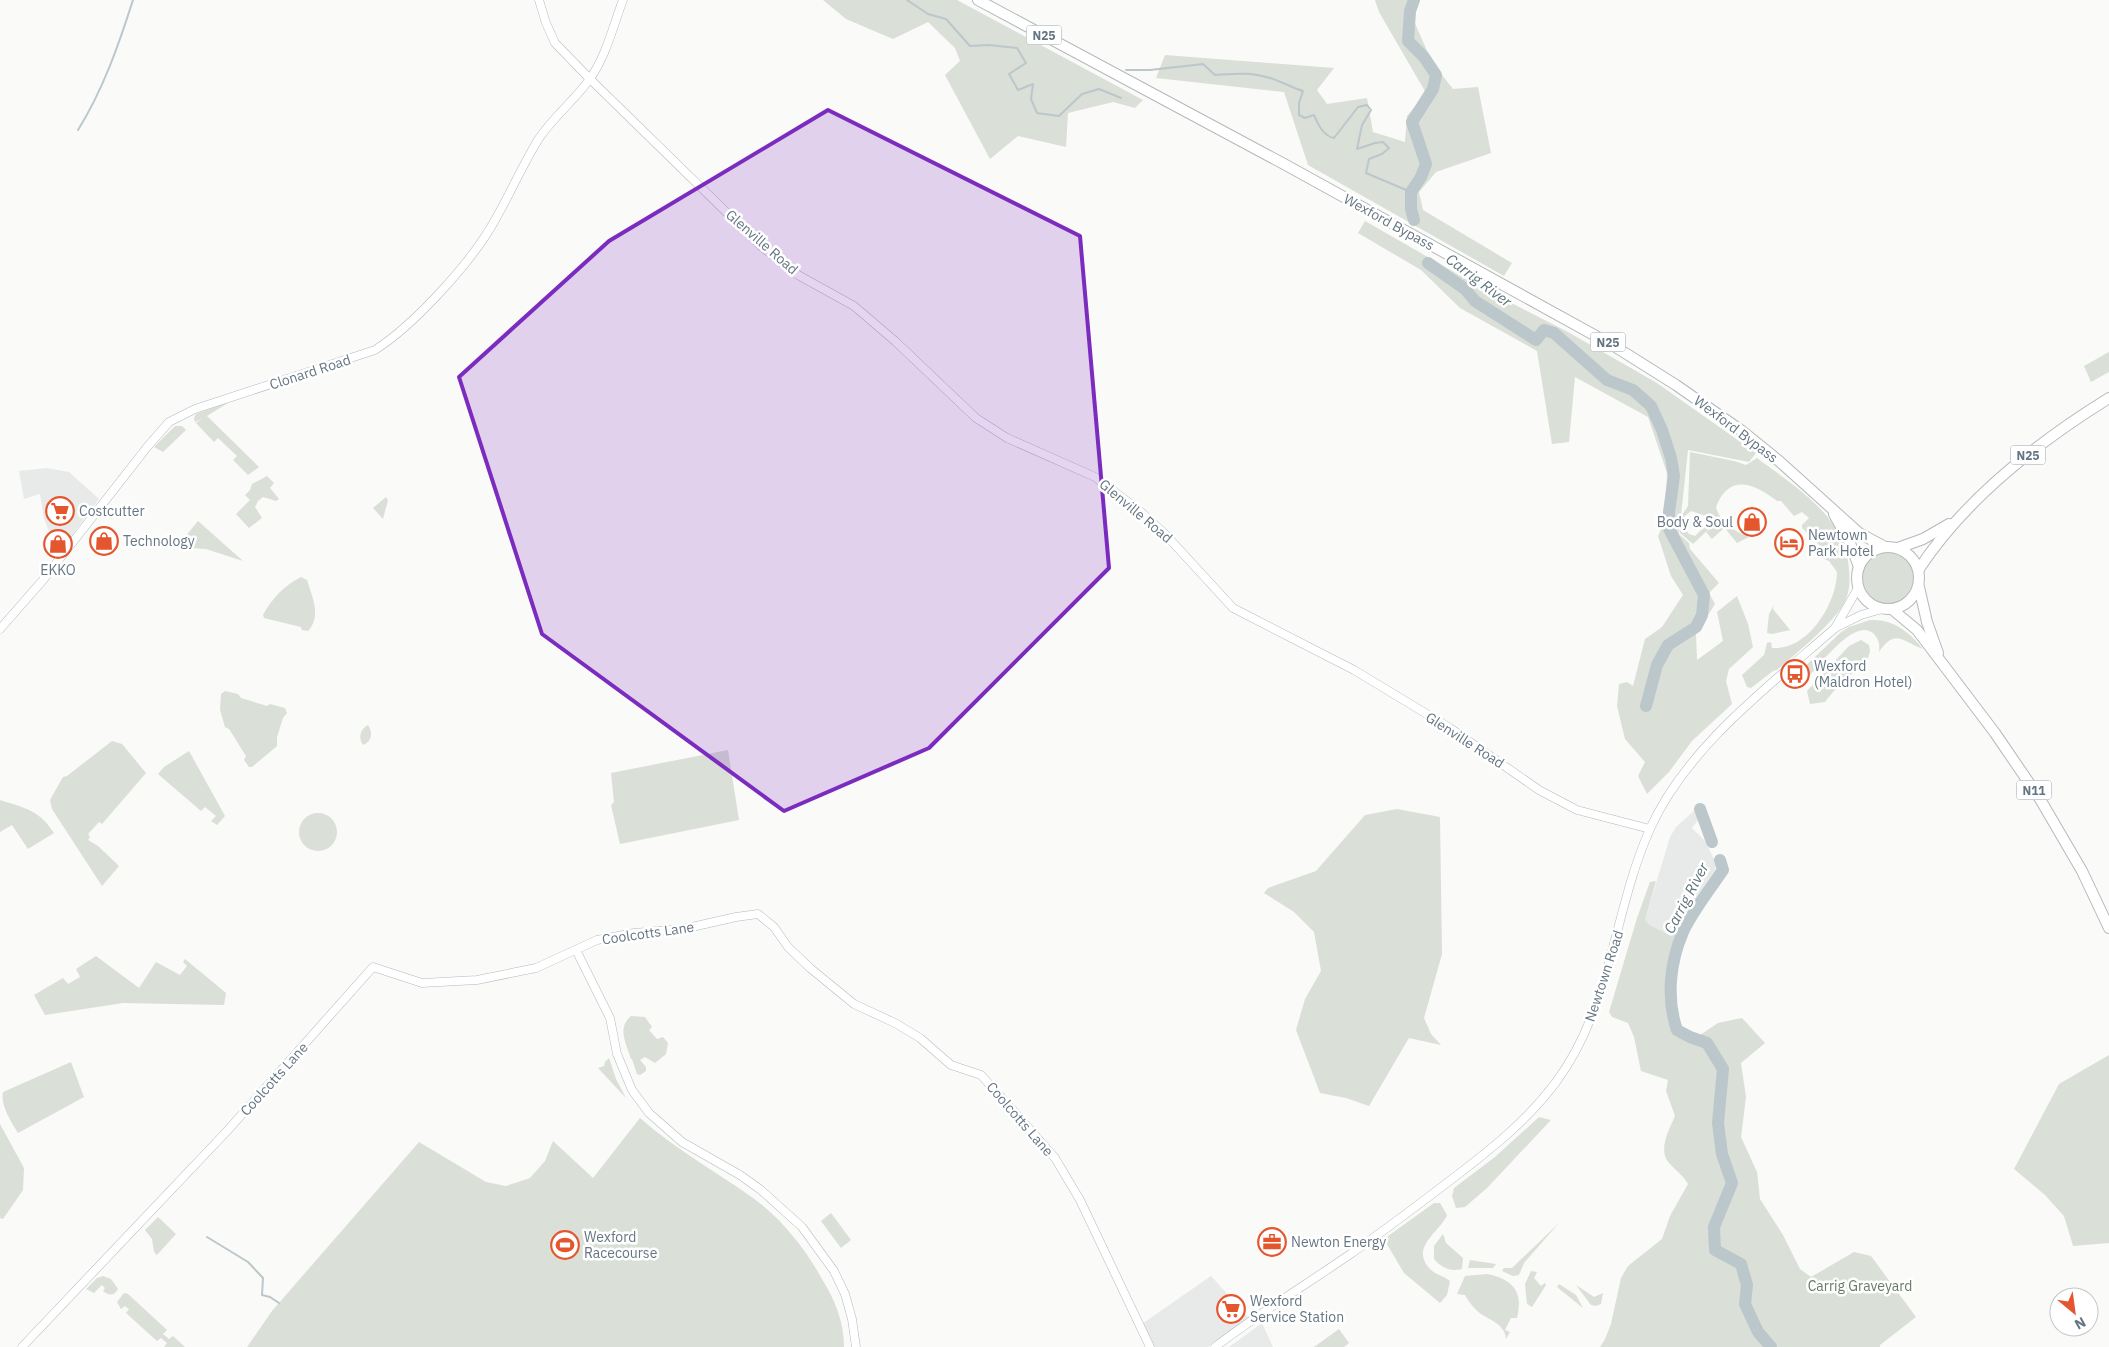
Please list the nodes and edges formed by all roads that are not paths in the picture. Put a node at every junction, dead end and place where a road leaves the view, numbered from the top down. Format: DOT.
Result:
graph roads {
  1 [pos="539,0"];
  2 [pos="624,0"];
  3 [pos="978,0"];
  4 [pos="590,79"];
  5 [pos="2109,398"];
  6 [pos="1830,507"];
  7 [pos="1954,521"];
  8 [pos="1885,547"];
  9 [pos="1898,548"];
  10 [pos="1859,568"];
  11 [pos="1919,569"];
  12 [pos="1919,587"];
  13 [pos="1858,588"];
  14 [pos="1882,609"];
  15 [pos="1893,610"];
  16 [pos="1834,628"];
  17 [pos="0,629"];
  18 [pos="1942,663"];
  19 [pos="1650,828"];
  20 [pos="2109,928"];
  21 [pos="576,950"];
  22 [pos="22,1347"];
  23 [pos="856,1347"];
  24 [pos="1150,1347"];
  25 [pos="1215,1347"];
  1 -- 4 [label="street, Glenville Road"];
  2 -- 4 [label="street, Clonard Road"];
  3 -- 6 [label="highway, Wexford Bypass / N25"];
  4 -- 17 [label="street, Clonard Road"];
  4 -- 19 [label="street, Glenville Road"];
  5 -- 7 [label="highway, N25"];
  6 -- 8 [label="highway, Wexford Bypass / N25"];
  6 -- 10 [label="highway, Wexford Bypass / N25"];
  7 -- 9 [label="highway, N25"];
  7 -- 11 [label="highway, N25"];
  8 -- 9 [label="highway, N25"];
  8 -- 10 [label="highway"];
  9 -- 11 [label="highway"];
  10 -- 13 [label="highway, N25"];
  11 -- 12 [label="highway"];
  12 -- 15 [label="highway"];
  12 -- 18 [label="highway, N11"];
  13 -- 14 [label="highway"];
  13 -- 16 [label="street, Newtown Road"];
  14 -- 15 [label="highway"];
  14 -- 16 [label="street, Newtown Road"];
  15 -- 18 [label="highway, N11"];
  16 -- 19 [label="street, Newtown Road"];
  18 -- 20 [label="highway, N11"];
  19 -- 25 [label="street, Newtown Road"];
  21 -- 22 [label="street, Coolcotts Lane"];
  21 -- 23 [label="street"];
  21 -- 24 [label="street, Coolcotts Lane"];
}
